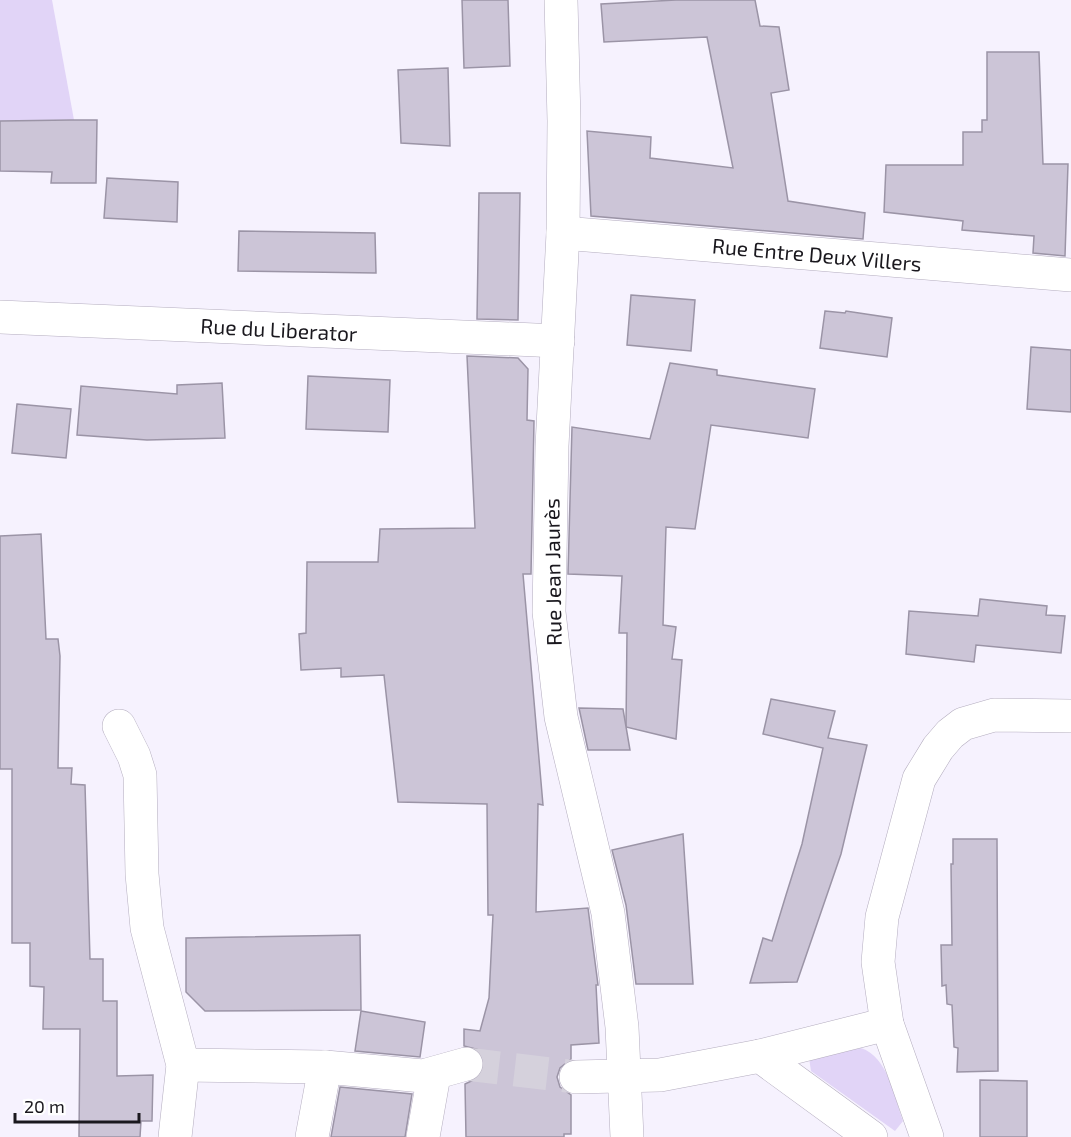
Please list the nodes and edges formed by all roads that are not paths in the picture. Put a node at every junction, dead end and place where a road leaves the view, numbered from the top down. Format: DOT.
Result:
graph roads {
  1 [pos="561,0"];
  2 [pos="563,233"];
  3 [pos="1071,275"];
  4 [pos="0,317"];
  5 [pos="558,341"];
  6 [pos="1071,716"];
  7 [pos="119,726"];
  8 [pos="887,1024"];
  9 [pos="760,1056"];
  10 [pos="466,1064"];
  11 [pos="183,1065"];
  12 [pos="325,1067"];
  13 [pos="434,1075"];
  14 [pos="576,1077"];
  15 [pos="624,1078"];
  16 [pos="176,1137"];
  17 [pos="312,1137"];
  18 [pos="423,1137"];
  19 [pos="627,1137"];
  20 [pos="871,1137"];
  21 [pos="927,1137"];
  1 -- 2 [label="street, Rue Jean Jaurès"];
  2 -- 3 [label="street, Rue Entre Deux Villers"];
  2 -- 5 [label="street, Rue Jean Jaurès"];
  4 -- 5 [label="street, Rue du Liberator"];
  5 -- 15 [label="street, Rue Jean Jaurès"];
  6 -- 8 [label="street"];
  7 -- 11 [label="street"];
  8 -- 9 [label="street"];
  8 -- 21 [label="street"];
  9 -- 15 [label="street"];
  9 -- 20 [label="street"];
  10 -- 13 [label="street"];
  11 -- 12 [label="street"];
  11 -- 16 [label="street"];
  12 -- 13 [label="street"];
  12 -- 17 [label="street"];
  13 -- 18 [label="street"];
  14 -- 15 [label="street"];
  15 -- 19 [label="street, Rue Jean Jaurès"];
}
